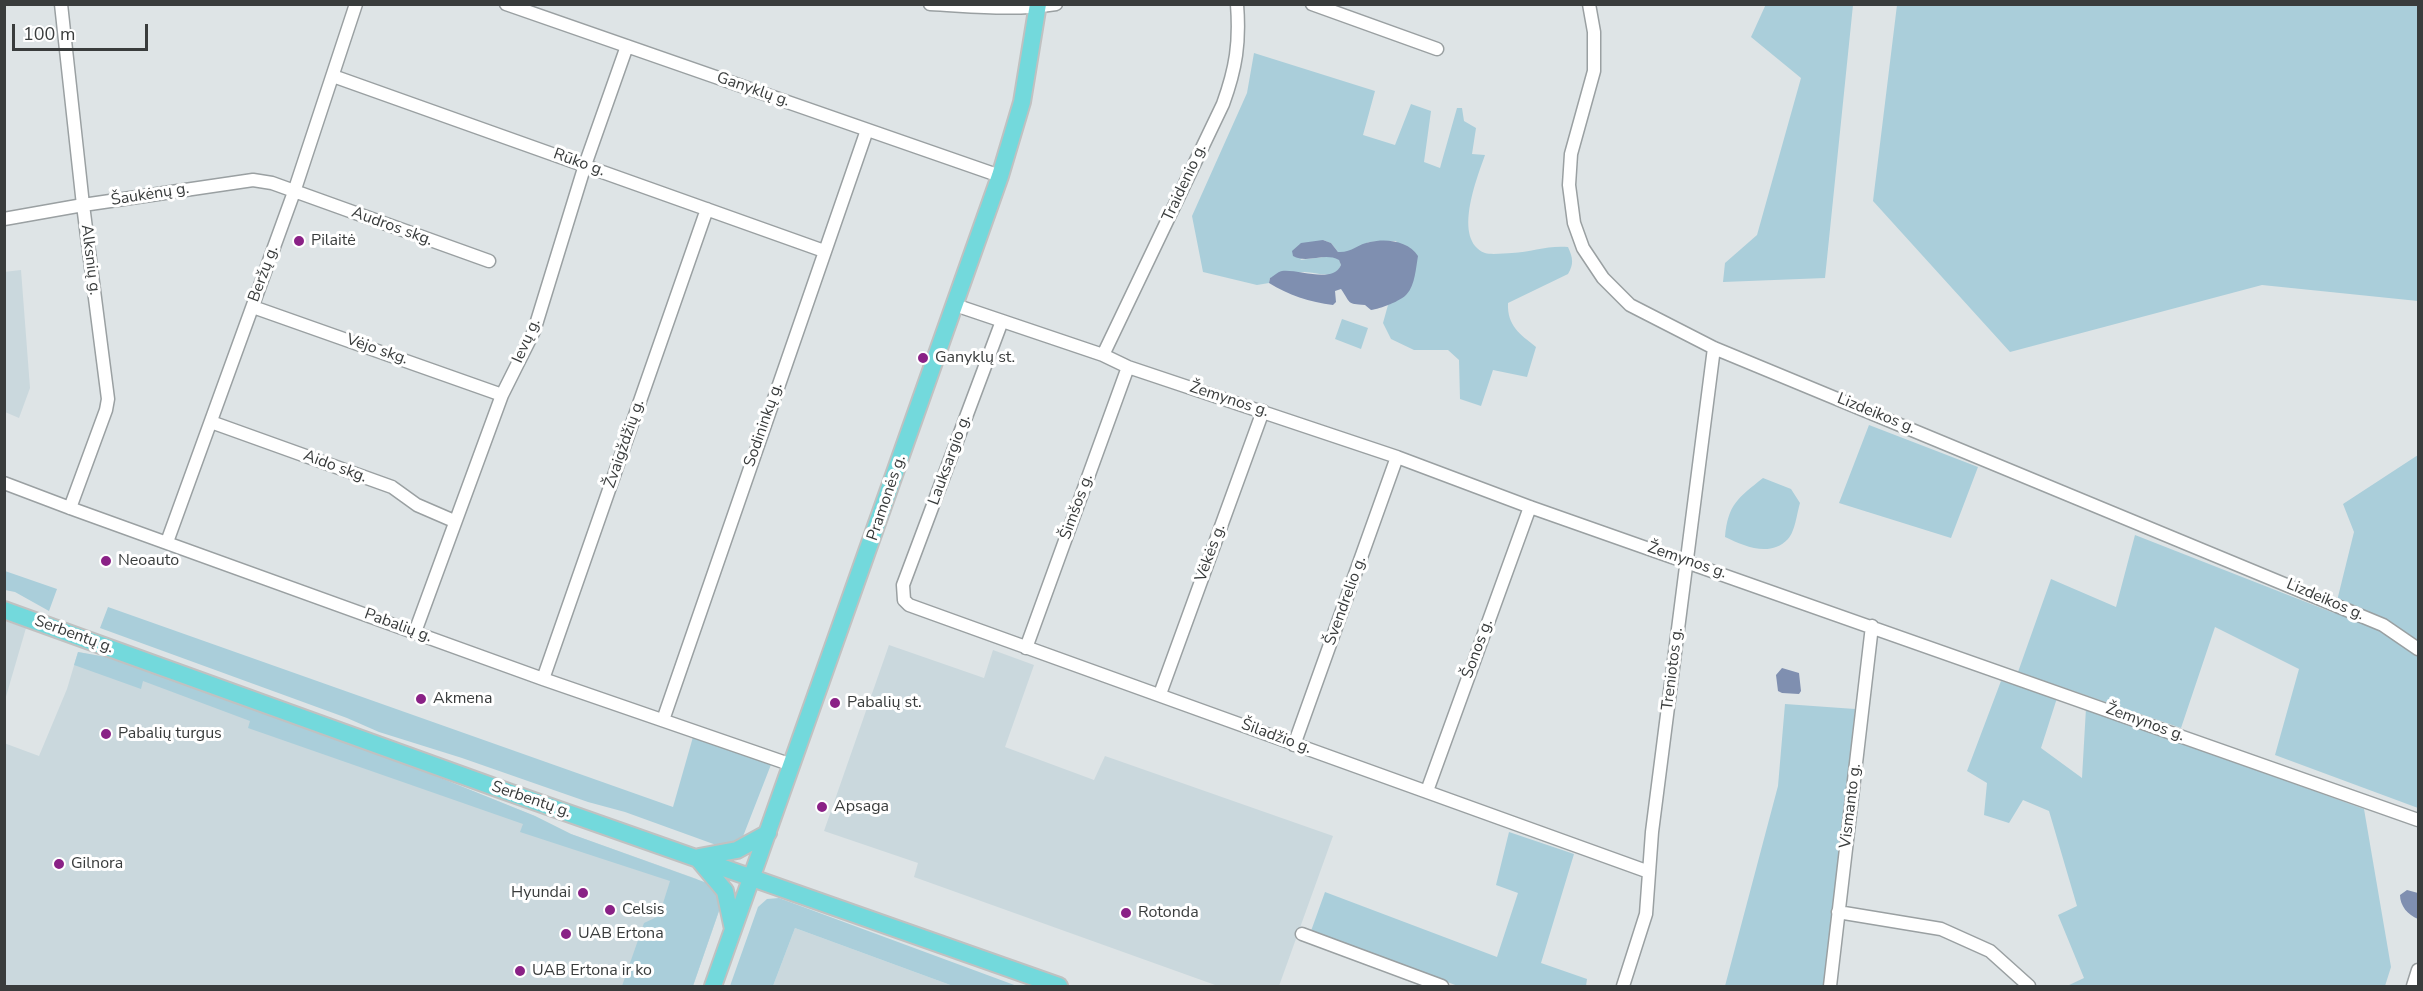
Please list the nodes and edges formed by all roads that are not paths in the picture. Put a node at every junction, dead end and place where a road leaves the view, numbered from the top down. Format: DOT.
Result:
graph roads {
  1 [pos="61,4"];
  2 [pos="356,4"];
  3 [pos="506,4"];
  4 [pos="930,4"];
  5 [pos="1056,4"];
  6 [pos="1237,4"];
  7 [pos="1312,4"];
  8 [pos="1589,4"];
  9 [pos="1038,6"];
  10 [pos="627,46"];
  11 [pos="1437,49"];
  12 [pos="333,76"];
  13 [pos="867,130"];
  14 [pos="585,165"];
  15 [pos="1000,176"];
  16 [pos="294,192"];
  17 [pos="83,205"];
  18 [pos="707,209"];
  19 [pos="4,219"];
  20 [pos="824,251"];
  21 [pos="489,261"];
  22 [pos="955,305"];
  23 [pos="253,307"];
  24 [pos="1002,321"];
  25 [pos="1714,348"];
  26 [pos="1103,355"];
  27 [pos="1128,367"];
  28 [pos="502,395"];
  29 [pos="1263,411"];
  30 [pos="211,422"];
  31 [pos="1397,458"];
  32 [pos="4,483"];
  33 [pos="1530,507"];
  34 [pos="70,508"];
  35 [pos="454,520"];
  36 [pos="167,542"];
  37 [pos="1687,561"];
  38 [pos="904,600"];
  39 [pos="4,610"];
  40 [pos="1872,626"];
  41 [pos="415,632"];
  42 [pos="1026,648"];
  43 [pos="2418,649"];
  44 [pos="543,679"];
  45 [pos="1160,694"];
  46 [pos="663,720"];
  47 [pos="1294,745"];
  48 [pos="792,765"];
  49 [pos="1427,791"];
  50 [pos="2418,820"];
  51 [pos="768,833"];
  52 [pos="696,857"];
  53 [pos="1649,872"];
  54 [pos="752,878"];
  55 [pos="1838,912"];
  56 [pos="733,930"];
  57 [pos="1302,934"];
  58 [pos="2418,970"];
  59 [pos="713,987"];
  60 [pos="1059,987"];
  61 [pos="1442,987"];
  62 [pos="1623,987"];
  63 [pos="1830,987"];
  64 [pos="2029,987"];
  65 [pos="2413,987"];
  1 -- 17 [label="street, Alksnių g."];
  2 -- 12 [label="street, Beržų g."];
  3 -- 10 [label="street, Ganyklų g."];
  4 -- 9 [label="street"];
  5 -- 9 [label="street"];
  6 -- 26 [label="street, Traidenio g."];
  7 -- 11 [label="street"];
  8 -- 25 [label="street, Lizdeikos g."];
  9 -- 15 [label="main road, Pramonės g."];
  10 -- 13 [label="street, Ganyklų g."];
  10 -- 14 [label="street, Ievų g."];
  12 -- 14 [label="street, Rūko g."];
  12 -- 16 [label="street, Beržų g."];
  13 -- 15 [label="street, Ganyklų g."];
  13 -- 20 [label="street, Sodininkų g."];
  14 -- 18 [label="street, Rūko g."];
  14 -- 28 [label="street, Ievų g."];
  15 -- 22 [label="main road, Pramonės g."];
  16 -- 17 [label="street, Šaukėnų g."];
  16 -- 21 [label="street, Audros skg."];
  16 -- 23 [label="street, Beržų g."];
  17 -- 19 [label="street, Šaukėnų g."];
  17 -- 34 [label="street, Alksnių g."];
  18 -- 20 [label="street, Rūko g."];
  18 -- 44 [label="street, Žvaigždžių g."];
  20 -- 46 [label="street, Sodininkų g."];
  22 -- 24 [label="street, Žemynos g."];
  22 -- 48 [label="main road, Pramonės g."];
  23 -- 28 [label="street, Vėjo skg."];
  23 -- 30 [label="street, Beržų g."];
  24 -- 26 [label="street, Žemynos g."];
  24 -- 38 [label="street, Lauksargio g."];
  25 -- 37 [label="street, Treniotos g."];
  25 -- 43 [label="street, Lizdeikos g."];
  26 -- 27 [label="street, Žemynos g."];
  27 -- 29 [label="street, Žemynos g."];
  27 -- 42 [label="street, Šimšos g."];
  28 -- 35 [label="street, Ievų g."];
  29 -- 31 [label="street, Žemynos g."];
  29 -- 45 [label="street, Vėkės g."];
  30 -- 35 [label="street, Aido skg."];
  30 -- 36 [label="street, Beržų g."];
  31 -- 33 [label="street, Žemynos g."];
  31 -- 47 [label="street, Švendrelio g."];
  32 -- 34 [label="street, Pabalių g."];
  33 -- 37 [label="street, Žemynos g."];
  33 -- 49 [label="street, Šonos g."];
  34 -- 36 [label="street, Pabalių g."];
  35 -- 41 [label="street, Ievų g."];
  36 -- 41 [label="street, Pabalių g."];
  37 -- 40 [label="street, Žemynos g."];
  37 -- 53 [label="street, Treniotos g."];
  38 -- 42 [label="street, Šiladžio g."];
  39 -- 52 [label="main road, Serbentų g."];
  40 -- 50 [label="street, Žemynos g."];
  40 -- 55 [label="street, Vismanto g."];
  41 -- 44 [label="street, Pabalių g."];
  42 -- 45 [label="street, Šiladžio g."];
  44 -- 46 [label="street, Pabalių g."];
  45 -- 47 [label="street, Šiladžio g."];
  46 -- 48 [label="street, Pabalių g."];
  47 -- 49 [label="street, Šiladžio g."];
  48 -- 51 [label="main road, Pramonės g."];
  49 -- 53 [label="street, Šiladžio g."];
  51 -- 52 [label="main road"];
  51 -- 54 [label="main road, Pramonės g."];
  52 -- 54 [label="main road, Serbentų g."];
  52 -- 56 [label="main road"];
  53 -- 62 [label="street, Treniotos g."];
  54 -- 56 [label="main road, Pramonės g."];
  54 -- 60 [label="main road, Serbentų g."];
  55 -- 63 [label="street, Vismanto g."];
  55 -- 64 [label="street"];
  56 -- 59 [label="main road, Pramonės g."];
  57 -- 61 [label="street"];
  58 -- 65 [label="street"];
}
